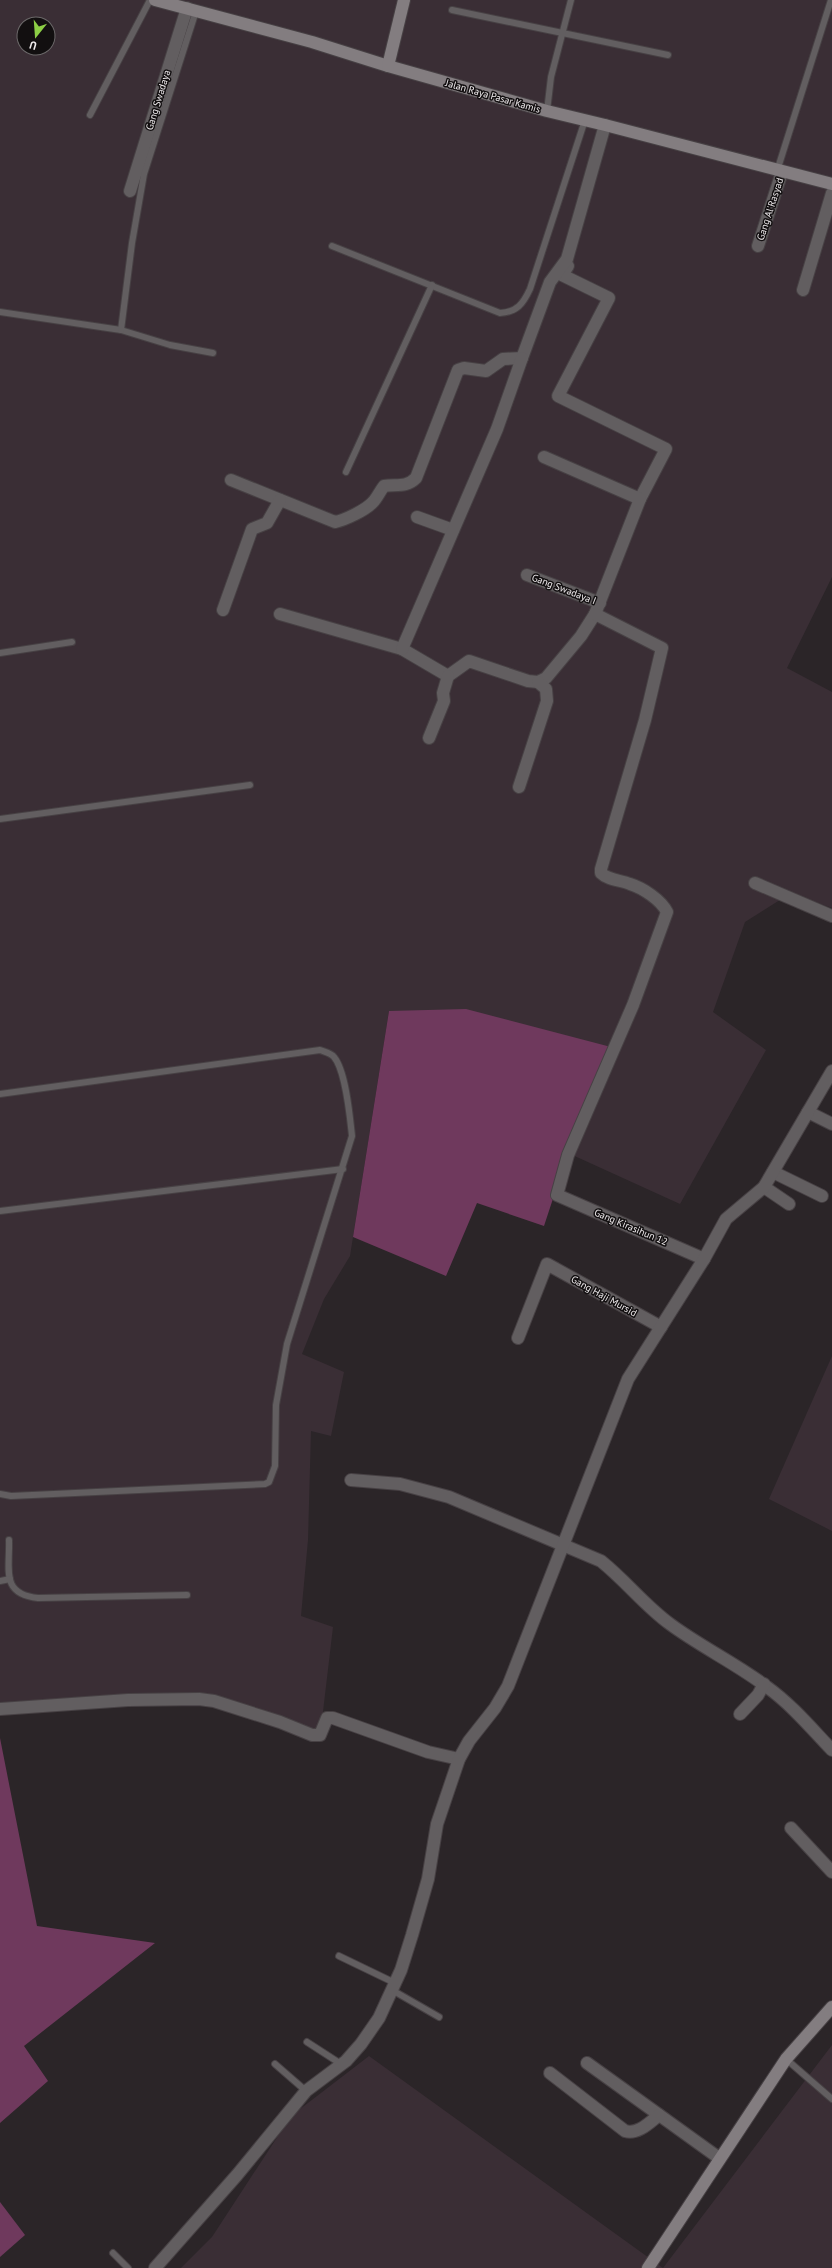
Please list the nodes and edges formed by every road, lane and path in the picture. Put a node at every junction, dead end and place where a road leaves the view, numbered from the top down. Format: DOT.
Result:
graph roads {
  1 [pos="150,0"];
  2 [pos="155,0"];
  3 [pos="404,0"];
  4 [pos="571,0"];
  5 [pos="831,0"];
  6 [pos="192,9"];
  7 [pos="452,10"];
  8 [pos="562,33"];
  9 [pos="668,54"];
  10 [pos="388,66"];
  11 [pos="547,111"];
  12 [pos="90,115"];
  13 [pos="585,120"];
  14 [pos="607,125"];
  15 [pos="779,172"];
  16 [pos="832,184"];
  17 [pos="130,191"];
  18 [pos="832,193"];
  19 [pos="332,246"];
  20 [pos="758,246"];
  21 [pos="432,285"];
  22 [pos="804,290"];
  23 [pos="0,312"];
  24 [pos="121,330"];
  25 [pos="213,353"];
  26 [pos="522,358"];
  27 [pos="544,457"];
  28 [pos="346,472"];
  29 [pos="231,480"];
  30 [pos="640,499"];
  31 [pos="280,500"];
  32 [pos="417,517"];
  33 [pos="453,530"];
  34 [pos="527,575"];
  35 [pos="600,603"];
  36 [pos="223,610"];
  37 [pos="280,614"];
  38 [pos="595,614"];
  39 [pos="72,642"];
  40 [pos="402,649"];
  41 [pos="0,653"];
  42 [pos="448,676"];
  43 [pos="538,682"];
  44 [pos="428,738"];
  45 [pos="250,786"];
  46 [pos="520,787"];
  47 [pos="0,819"];
  48 [pos="754,883"];
  49 [pos="832,916"];
  50 [pos="832,1071"];
  51 [pos="0,1094"];
  52 [pos="808,1112"];
  53 [pos="832,1124"];
  54 [pos="343,1168"];
  55 [pos="773,1172"];
  56 [pos="764,1187"];
  57 [pos="822,1196"];
  58 [pos="789,1204"];
  59 [pos="0,1211"];
  60 [pos="704,1259"];
  61 [pos="661,1327"];
  62 [pos="518,1338"];
  63 [pos="351,1480"];
  64 [pos="0,1494"];
  65 [pos="9,1540"];
  66 [pos="562,1543"];
  67 [pos="10,1579"];
  68 [pos="0,1581"];
  69 [pos="187,1595"];
  70 [pos="764,1684"];
  71 [pos="0,1709"];
  72 [pos="740,1714"];
  73 [pos="832,1750"];
  74 [pos="459,1759"];
  75 [pos="791,1828"];
  76 [pos="832,1872"];
  77 [pos="339,1956"];
  78 [pos="393,1986"];
  79 [pos="832,2007"];
  80 [pos="439,2018"];
  81 [pos="307,2042"];
  82 [pos="786,2059"];
  83 [pos="587,2063"];
  84 [pos="275,2064"];
  85 [pos="341,2064"];
  86 [pos="550,2073"];
  87 [pos="306,2092"];
  88 [pos="832,2099"];
  89 [pos="660,2115"];
  90 [pos="719,2158"];
  91 [pos="113,2253"];
  92 [pos="128,2268"];
  93 [pos="155,2268"];
  94 [pos="648,2268"];
  1 -- 12 [label="lane"];
  2 -- 6 [label="main road, Jalan Raya Pasar Kamis"];
  3 -- 10 [label="main road"];
  4 -- 8 [label="lane"];
  5 -- 15 [label="lane"];
  6 -- 10 [label="main road, Jalan Raya Pasar Kamis"];
  6 -- 17 [label="street, Gang Swadaya"];
  6 -- 24 [label="lane"];
  7 -- 8 [label="lane"];
  8 -- 9 [label="lane"];
  8 -- 11 [label="lane"];
  10 -- 11 [label="main road, Jalan Raya Pasar Kamis"];
  11 -- 13 [label="main road, Jalan Raya Pasar Kamis"];
  13 -- 14 [label="main road, Jalan Raya Pasar Kamis"];
  13 -- 21 [label="lane"];
  14 -- 15 [label="main road, Jalan Raya Pasar Kamis"];
  14 -- 26 [label="street"];
  14 -- 30 [label="street"];
  15 -- 16 [label="main road, Jalan Raya Pasar Kamis"];
  15 -- 20 [label="street, Gang Al'Rasyad"];
  18 -- 22 [label="street"];
  19 -- 21 [label="lane"];
  21 -- 28 [label="lane"];
  23 -- 24 [label="lane"];
  24 -- 25 [label="lane"];
  26 -- 31 [label="street"];
  26 -- 33 [label="street"];
  27 -- 30 [label="street"];
  29 -- 31 [label="street"];
  30 -- 35 [label="street"];
  31 -- 36 [label="street"];
  32 -- 33 [label="street"];
  33 -- 40 [label="street"];
  34 -- 35 [label="street, Gang Swadaya I"];
  35 -- 38 [label="street"];
  37 -- 40 [label="street"];
  38 -- 43 [label="street"];
  38 -- 60 [label="street, Gang Kirasihun 12"];
  39 -- 41 [label="lane"];
  40 -- 42 [label="street"];
  42 -- 43 [label="street"];
  42 -- 44 [label="street"];
  43 -- 46 [label="street"];
  45 -- 47 [label="lane"];
  48 -- 49 [label="street"];
  50 -- 52 [label="street"];
  51 -- 54 [label="lane"];
  52 -- 53 [label="street"];
  52 -- 55 [label="street"];
  54 -- 59 [label="lane"];
  54 -- 64 [label="lane"];
  55 -- 56 [label="street"];
  55 -- 57 [label="street"];
  56 -- 58 [label="street"];
  56 -- 60 [label="street"];
  60 -- 61 [label="street"];
  61 -- 62 [label="street, Gang Haji Mursid"];
  61 -- 66 [label="street"];
  63 -- 66 [label="street"];
  65 -- 67 [label="lane"];
  66 -- 70 [label="street"];
  66 -- 74 [label="street"];
  67 -- 68 [label="lane"];
  67 -- 69 [label="lane"];
  70 -- 72 [label="street"];
  70 -- 73 [label="street"];
  71 -- 74 [label="street"];
  74 -- 78 [label="street"];
  75 -- 76 [label="street"];
  77 -- 78 [label="lane"];
  78 -- 80 [label="lane"];
  78 -- 85 [label="street"];
  79 -- 82 [label="main road"];
  81 -- 85 [label="lane"];
  82 -- 88 [label="lane"];
  82 -- 90 [label="main road"];
  83 -- 89 [label="street"];
  84 -- 87 [label="lane"];
  85 -- 87 [label="street"];
  86 -- 89 [label="street"];
  87 -- 93 [label="street"];
  89 -- 90 [label="street"];
  90 -- 94 [label="main road"];
  91 -- 92 [label="lane"];
}
